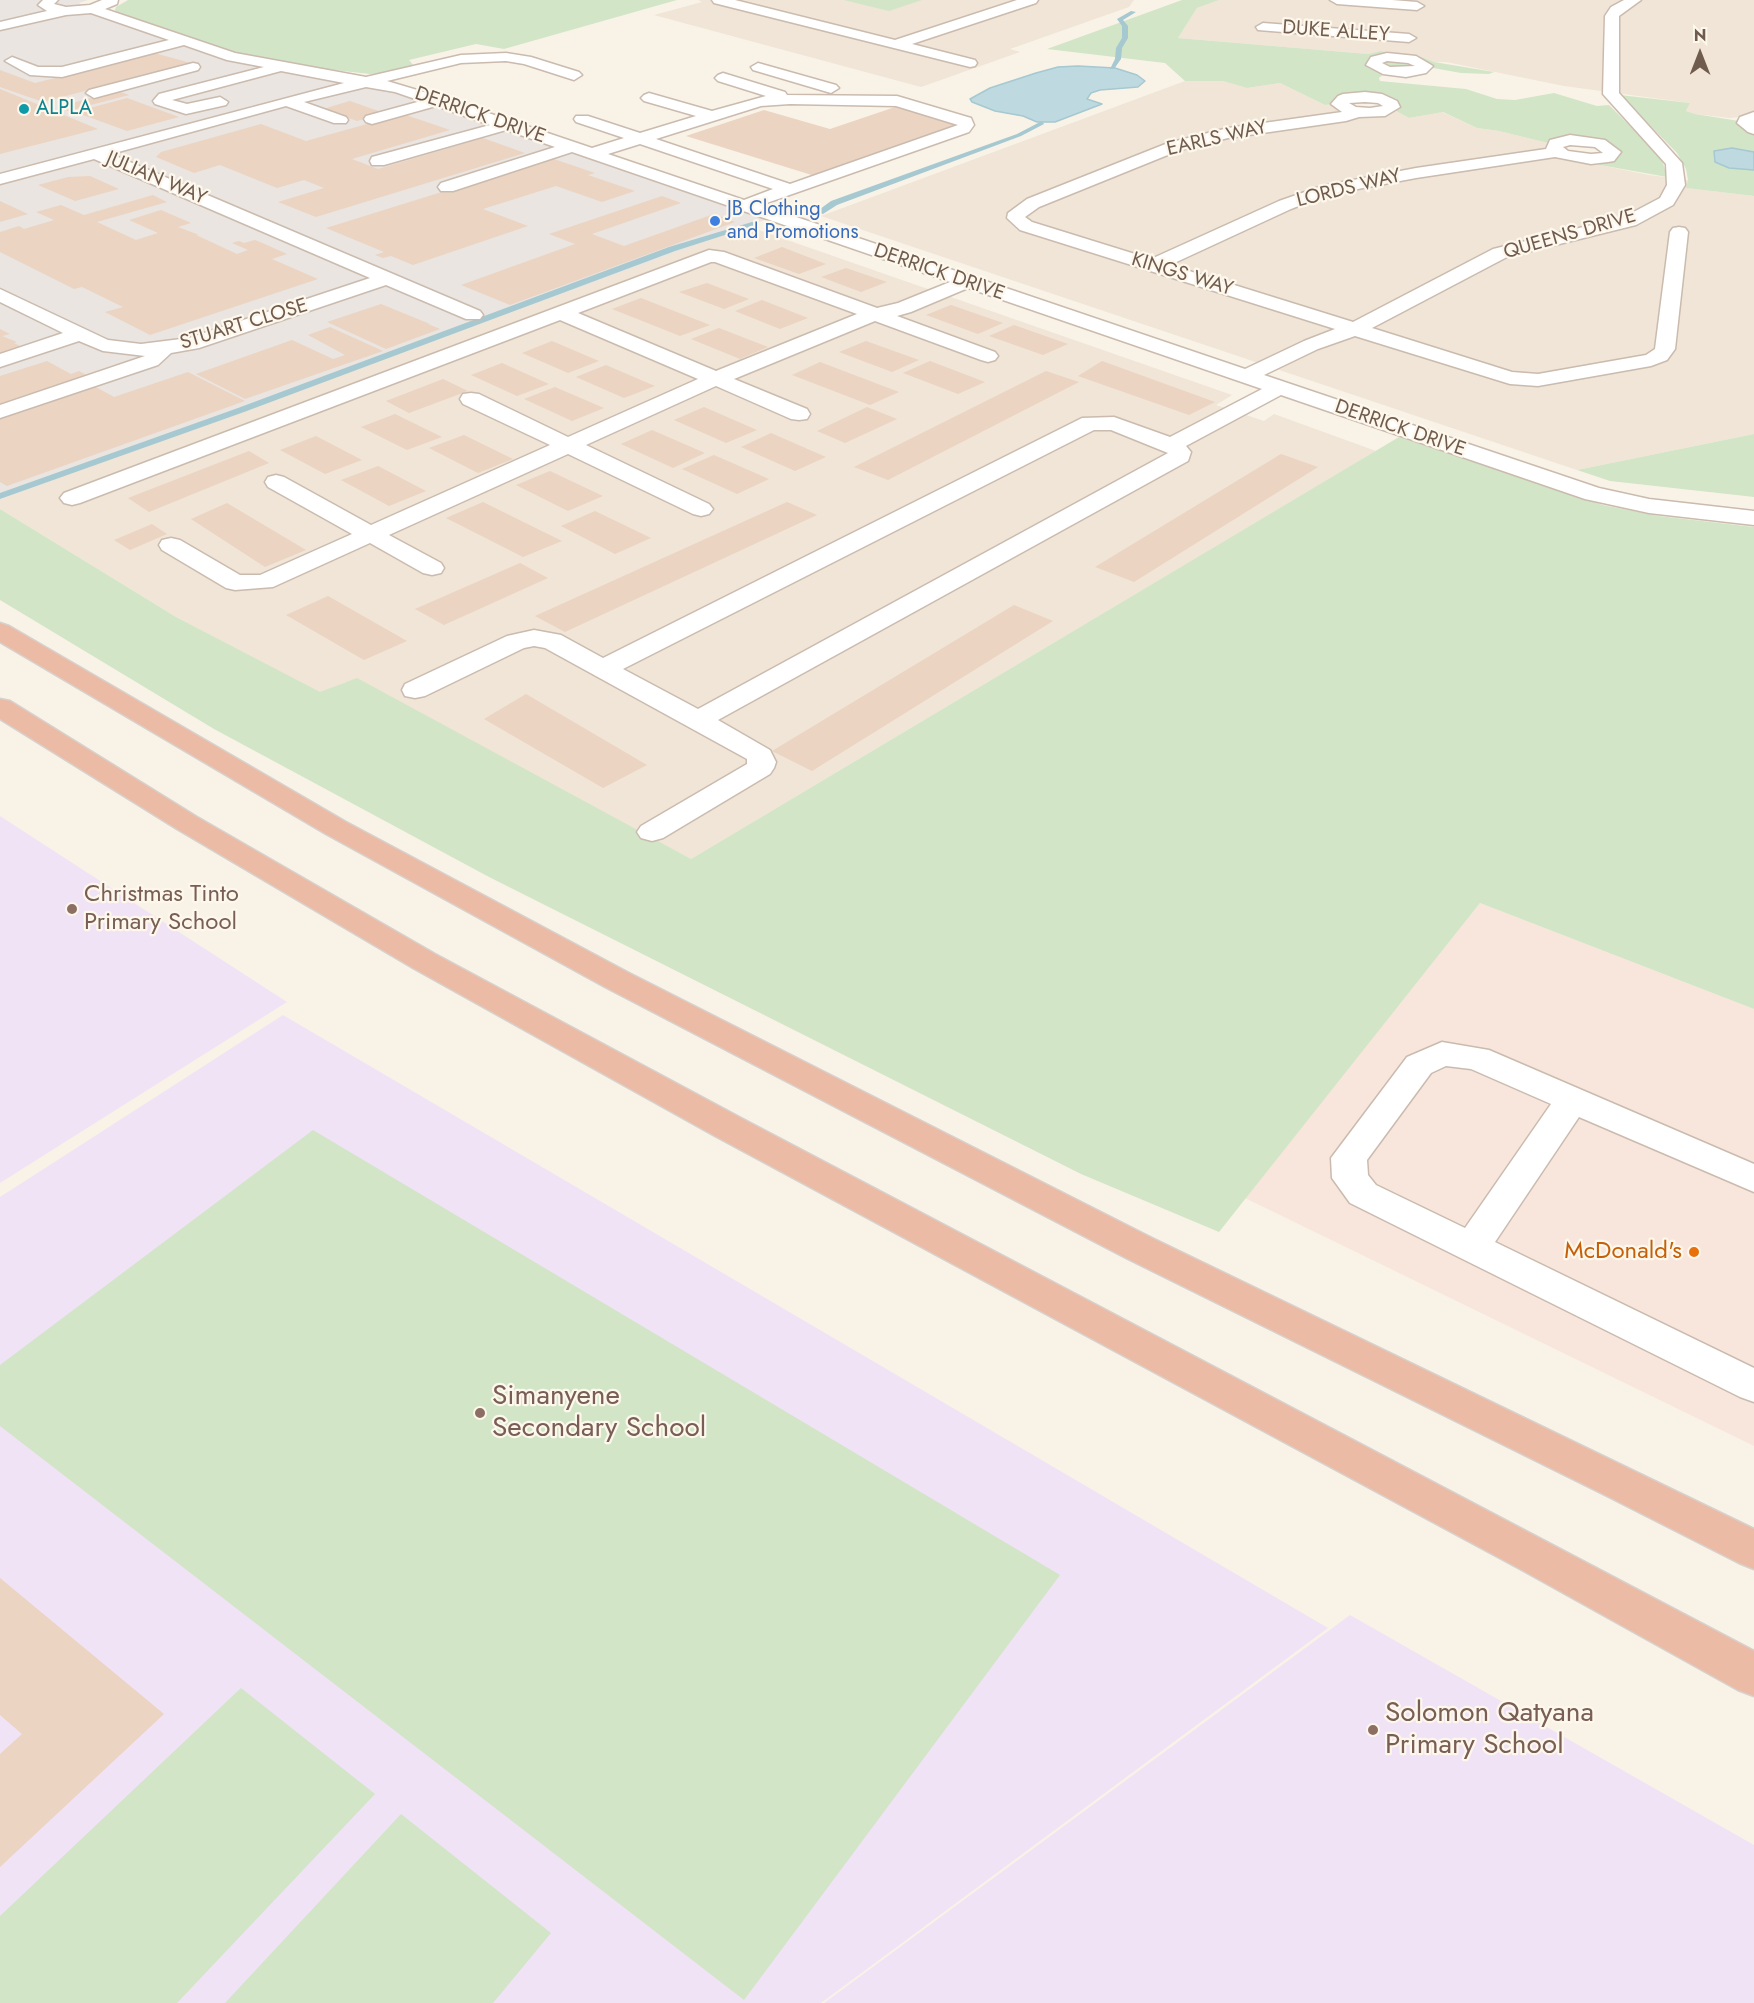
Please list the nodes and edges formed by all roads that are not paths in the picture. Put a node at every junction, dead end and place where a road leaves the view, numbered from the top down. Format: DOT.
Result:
graph roads {
  1 [pos="113,0"];
  2 [pos="719,0"];
  3 [pos="1030,0"];
  4 [pos="1337,0"];
  5 [pos="1634,0"];
  6 [pos="48,2"];
  7 [pos="92,9"];
  8 [pos="66,11"];
  9 [pos="0,15"];
  10 [pos="1414,18"];
  11 [pos="0,26"];
  12 [pos="1263,27"];
  13 [pos="184,41"];
  14 [pos="897,44"];
  15 [pos="232,57"];
  16 [pos="1403,58"];
  17 [pos="12,61"];
  18 [pos="970,63"];
  19 [pos="282,67"];
  20 [pos="758,67"];
  21 [pos="574,75"];
  22 [pos="247,76"];
  23 [pos="723,78"];
  24 [pos="267,87"];
  25 [pos="94,93"];
  26 [pos="371,94"];
  27 [pos="649,98"];
  28 [pos="724,98"];
  29 [pos="231,99"];
  30 [pos="790,99"];
  31 [pos="339,100"];
  32 [pos="867,100"];
  33 [pos="286,101"];
  34 [pos="438,102"];
  35 [pos="745,104"];
  36 [pos="404,111"];
  37 [pos="1357,112"];
  38 [pos="710,115"];
  39 [pos="1754,117"];
  40 [pos="372,119"];
  41 [pos="582,119"];
  42 [pos="340,120"];
  43 [pos="652,120"];
  44 [pos="215,121"];
  45 [pos="507,125"];
  46 [pos="675,126"];
  47 [pos="1754,129"];
  48 [pos="638,137"];
  49 [pos="162,148"];
  50 [pos="581,150"];
  51 [pos="1557,152"];
  52 [pos="96,154"];
  53 [pos="378,162"];
  54 [pos="732,169"];
  55 [pos="0,179"];
  56 [pos="808,183"];
  57 [pos="447,187"];
  58 [pos="789,189"];
  59 [pos="742,206"];
  60 [pos="1017,213"];
  61 [pos="1679,232"];
  62 [pos="1152,266"];
  63 [pos="946,275"];
  64 [pos="388,278"];
  65 [pos="966,282"];
  66 [pos="0,295"];
  67 [pos="559,312"];
  68 [pos="473,315"];
  69 [pos="873,315"];
  70 [pos="1355,329"];
  71 [pos="78,334"];
  72 [pos="168,348"];
  73 [pos="988,356"];
  74 [pos="0,361"];
  75 [pos="1246,376"];
  76 [pos="715,379"];
  77 [pos="1275,386"];
  78 [pos="471,399"];
  79 [pos="0,412"];
  80 [pos="799,414"];
  81 [pos="566,444"];
  82 [pos="1171,446"];
  83 [pos="276,482"];
  84 [pos="72,498"];
  85 [pos="701,509"];
  86 [pos="1754,518"];
  87 [pos="373,534"];
  88 [pos="171,545"];
  89 [pos="432,568"];
  90 [pos="0,631"];
  91 [pos="603,669"];
  92 [pos="415,690"];
  93 [pos="0,707"];
  94 [pos="698,720"];
  95 [pos="652,832"];
  96 [pos="1572,1100"];
  97 [pos="1754,1179"];
  98 [pos="1471,1248"];
  99 [pos="1754,1386"];
  100 [pos="1754,1550"];
  101 [pos="1754,1675"];
  1 -- 7 [label="street"];
  2 -- 14 [label="street"];
  3 -- 14 [label="street"];
  4 -- 10 [label="street"];
  5 -- 70 [label="street, QUEENS DRIVE"];
  6 -- 8 [label="street"];
  6 -- 9 [label="street"];
  7 -- 8 [label="street"];
  7 -- 13 [label="street, DERRICK DRIVE"];
  8 -- 11 [label="street"];
  10 -- 12 [label="street, DUKE ALLEY"];
  10 -- 16 [label="street"];
  13 -- 15 [label="street, DERRICK DRIVE"];
  13 -- 17 [label="street"];
  14 -- 18 [label="street"];
  15 -- 19 [label="street, DERRICK DRIVE"];
  15 -- 25 [label="street"];
  19 -- 22 [label="street"];
  19 -- 26 [label="street, DERRICK DRIVE"];
  20 -- 32 [label="street"];
  21 -- 26 [label="street"];
  22 -- 24 [label="street"];
  22 -- 29 [label="street"];
  23 -- 30 [label="street"];
  26 -- 31 [label="street"];
  26 -- 33 [label="street, JULIAN WAY"];
  26 -- 34 [label="street, DERRICK DRIVE"];
  26 -- 36 [label="street"];
  27 -- 38 [label="street"];
  28 -- 35 [label="street"];
  30 -- 32 [label="street"];
  30 -- 35 [label="street"];
  32 -- 56 [label="street"];
  33 -- 42 [label="street"];
  33 -- 44 [label="street, JULIAN WAY"];
  34 -- 36 [label="street"];
  34 -- 45 [label="street, DERRICK DRIVE"];
  35 -- 38 [label="street"];
  36 -- 40 [label="street"];
  37 -- 60 [label="street, EARLS WAY"];
  38 -- 46 [label="street"];
  39 -- 47 [label="street"];
  41 -- 48 [label="street"];
  43 -- 46 [label="street"];
  44 -- 49 [label="street"];
  44 -- 52 [label="street, JULIAN WAY"];
  45 -- 50 [label="street, DERRICK DRIVE"];
  45 -- 53 [label="street"];
  46 -- 48 [label="street"];
  48 -- 50 [label="street"];
  48 -- 54 [label="street"];
  50 -- 57 [label="street"];
  50 -- 59 [label="street, DERRICK DRIVE"];
  51 -- 62 [label="street, LORDS WAY"];
  52 -- 55 [label="street"];
  52 -- 64 [label="street, JULIAN WAY"];
  54 -- 56 [label="street"];
  54 -- 58 [label="street"];
  56 -- 58 [label="street"];
  58 -- 59 [label="street"];
  59 -- 63 [label="street, DERRICK DRIVE"];
  60 -- 62 [label="street, KINGS WAY"];
  61 -- 70 [label="street, KINGS WAY"];
  62 -- 70 [label="street, KINGS WAY"];
  63 -- 65 [label="street, DERRICK DRIVE"];
  63 -- 69 [label="street"];
  64 -- 68 [label="street, JULIAN WAY"];
  64 -- 72 [label="street, STUART CLOSE"];
  65 -- 69 [label="street"];
  65 -- 75 [label="street, DERRICK DRIVE"];
  66 -- 71 [label="street, STUART CLOSE"];
  67 -- 69 [label="street"];
  67 -- 76 [label="street"];
  67 -- 84 [label="street"];
  69 -- 73 [label="street"];
  69 -- 76 [label="street"];
  70 -- 75 [label="street, QUEENS DRIVE"];
  70 -- 77 [label="street, QUEENS DRIVE"];
  71 -- 72 [label="street, STUART CLOSE"];
  71 -- 74 [label="street"];
  72 -- 79 [label="street"];
  75 -- 77 [label="street, DERRICK DRIVE"];
  76 -- 80 [label="street"];
  76 -- 81 [label="street"];
  77 -- 82 [label="street, QUEENS DRIVE"];
  77 -- 86 [label="street, DERRICK DRIVE"];
  78 -- 81 [label="street"];
  81 -- 85 [label="street"];
  81 -- 87 [label="street"];
  82 -- 91 [label="street"];
  82 -- 94 [label="street"];
  83 -- 87 [label="street"];
  87 -- 88 [label="street"];
  87 -- 89 [label="street"];
  90 -- 100 [label="highway"];
  91 -- 92 [label="street"];
  91 -- 94 [label="street"];
  93 -- 101 [label="highway"];
  94 -- 95 [label="street"];
  96 -- 97 [label="street"];
  96 -- 98 [label="street"];
  96 -- 98 [label="street"];
  98 -- 99 [label="street"];
}
